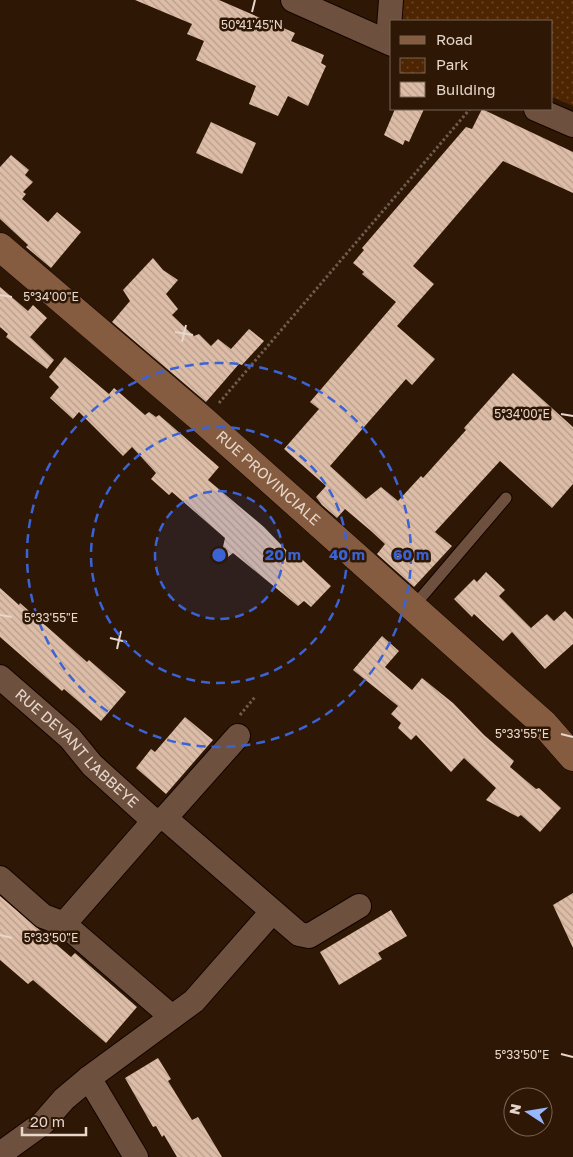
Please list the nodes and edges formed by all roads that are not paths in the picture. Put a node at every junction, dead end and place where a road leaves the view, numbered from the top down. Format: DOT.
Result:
graph roads {
  1 [pos="293,0"];
  2 [pos="391,0"];
  3 [pos="391,20"];
  4 [pos="390,43"];
  5 [pos="538,110"];
  6 [pos="573,125"];
  7 [pos="0,247"];
  8 [pos="506,498"];
  9 [pos="413,607"];
  10 [pos="0,677"];
  11 [pos="238,736"];
  12 [pos="573,756"];
  13 [pos="160,820"];
  14 [pos="0,878"];
  15 [pos="359,906"];
  16 [pos="272,912"];
  17 [pos="64,924"];
  18 [pos="172,1017"];
  19 [pos="89,1078"];
  20 [pos="0,1154"];
  21 [pos="136,1157"];
  1 -- 4 [label="street"];
  2 -- 3 [label="street"];
  5 -- 6 [label="street"];
  7 -- 9 [label="main road, RUE PROVINCIALE"];
  8 -- 9 [label="lane"];
  9 -- 12 [label="main road, RUE PROVINCIALE"];
  10 -- 13 [label="street, RUE DEVANT L'ABBEYE"];
  11 -- 13 [label="street"];
  13 -- 16 [label="street, RUE DEVANT L'ABBEYE"];
  13 -- 17 [label="street"];
  14 -- 17 [label="street"];
  15 -- 16 [label="street, RUE DEVANT L'ABBEYE"];
  16 -- 18 [label="street"];
  17 -- 18 [label="street"];
  18 -- 19 [label="street"];
  19 -- 20 [label="street"];
  19 -- 21 [label="street"];
}
